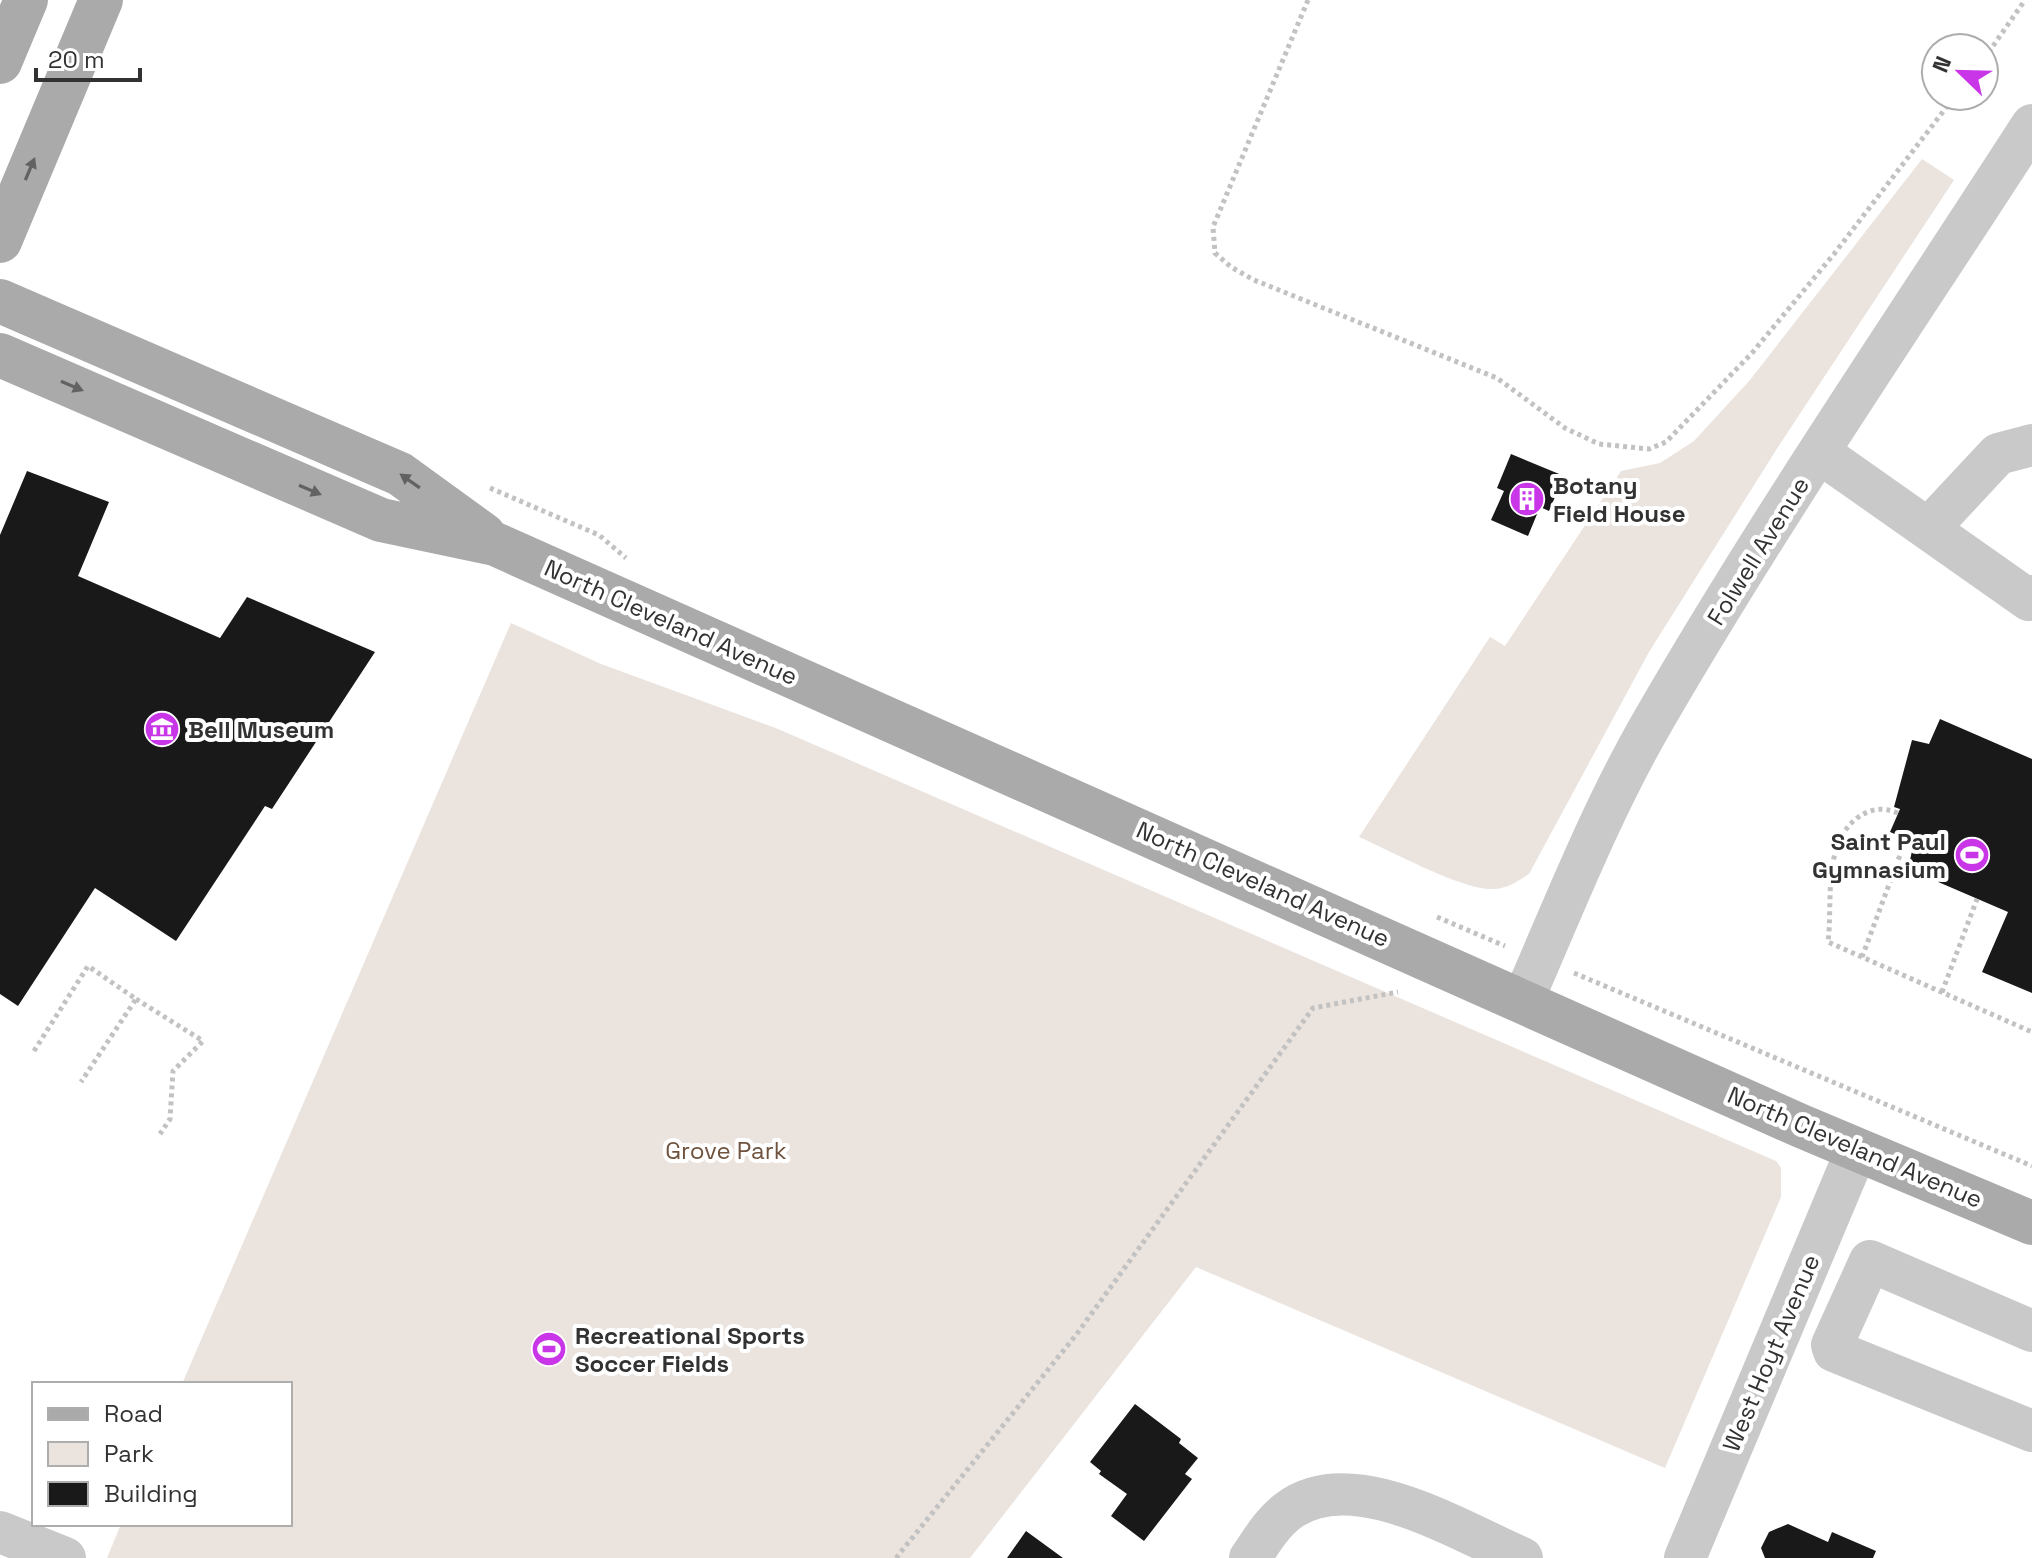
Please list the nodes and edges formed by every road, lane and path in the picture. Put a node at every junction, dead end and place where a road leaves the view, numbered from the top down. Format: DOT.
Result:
graph roads {
  1 [pos="26,0"];
  2 [pos="101,0"];
  3 [pos="1308,0"];
  4 [pos="2025,0"];
  5 [pos="2000,36"];
  6 [pos="0,62"];
  7 [pos="1943,112"];
  8 [pos="2032,125"];
  9 [pos="0,241"];
  10 [pos="0,301"];
  11 [pos="0,355"];
  12 [pos="2032,445"];
  13 [pos="1820,453"];
  14 [pos="1928,529"];
  15 [pos="495,544"];
  16 [pos="2032,596"];
  17 [pos="1898,813"];
  18 [pos="1906,839"];
  19 [pos="1977,899"];
  20 [pos="1862,957"];
  21 [pos="1572,972"];
  22 [pos="1398,992"];
  23 [pos="1942,992"];
  24 [pos="136,999"];
  25 [pos="1523,1000"];
  26 [pos="2032,1032"];
  27 [pos="34,1051"];
  28 [pos="81,1082"];
  29 [pos="160,1134"];
  30 [pos="1857,1149"];
  31 [pos="2032,1166"];
  32 [pos="2032,1223"];
  33 [pos="2032,1331"];
  34 [pos="2032,1431"];
  35 [pos="0,1532"];
  36 [pos="65,1558"];
  37 [pos="896,1558"];
  38 [pos="1250,1558"];
  39 [pos="1522,1558"];
  40 [pos="1685,1558"];
  1 -- 6 [label="main road"];
  9 -- 2 [label="main road, one-way"];
  3 -- 7 [label="path"];
  4 -- 5 [label="path"];
  8 -- 13 [label="street, Folwell Avenue"];
  15 -- 10 [label="main road, North Cleveland Avenue, one-way"];
  11 -- 15 [label="main road, North Cleveland Avenue, one-way"];
  12 -- 14 [label="street"];
  13 -- 14 [label="street"];
  13 -- 25 [label="street, Folwell Avenue"];
  14 -- 16 [label="street"];
  15 -- 25 [label="main road, North Cleveland Avenue"];
  17 -- 20 [label="path"];
  18 -- 20 [label="path"];
  19 -- 23 [label="path"];
  20 -- 23 [label="path"];
  21 -- 31 [label="path"];
  22 -- 37 [label="path"];
  23 -- 26 [label="path"];
  24 -- 27 [label="path"];
  24 -- 28 [label="path"];
  24 -- 29 [label="path"];
  25 -- 30 [label="main road, North Cleveland Avenue"];
  30 -- 32 [label="main road, North Cleveland Avenue"];
  30 -- 40 [label="street, West Hoyt Avenue"];
  33 -- 34 [label="street"];
  35 -- 36 [label="street"];
  38 -- 39 [label="street"];
}
